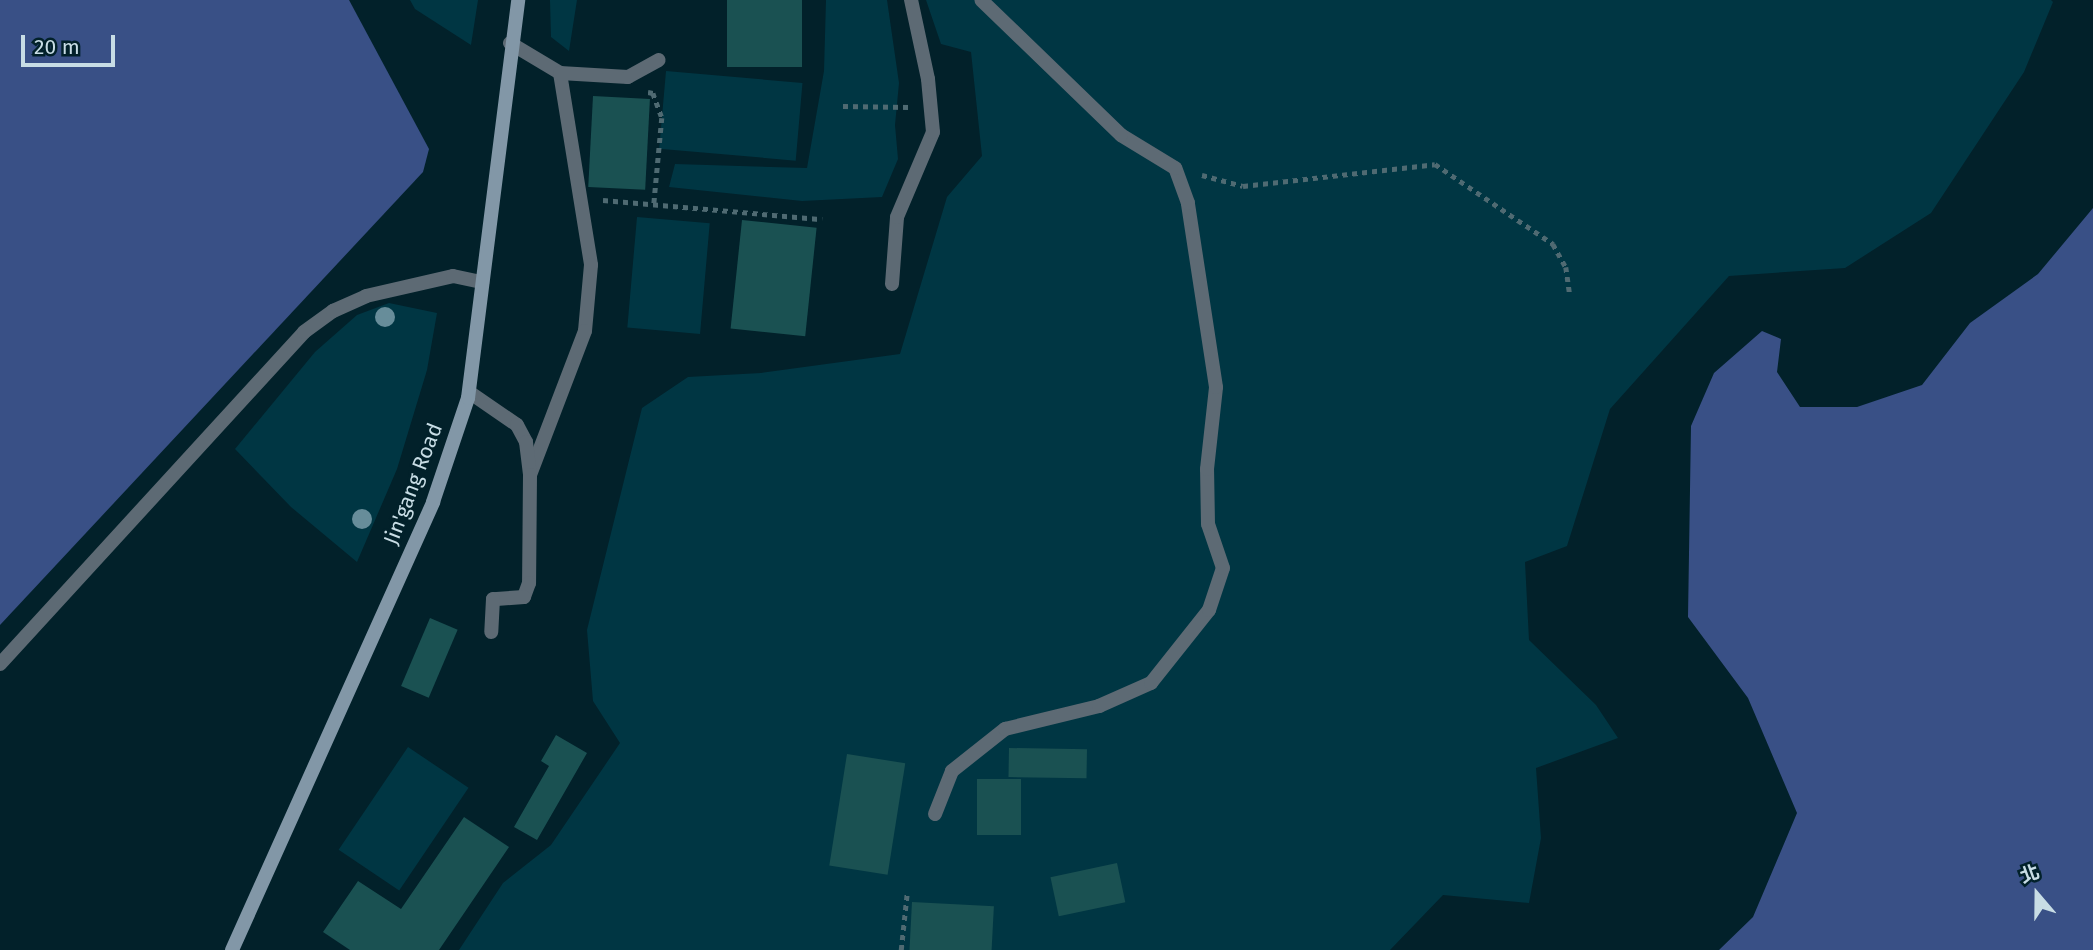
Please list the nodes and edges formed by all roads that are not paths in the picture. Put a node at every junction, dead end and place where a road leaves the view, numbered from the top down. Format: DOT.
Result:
graph roads {
  1 [pos="518,0"];
  2 [pos="911,0"];
  3 [pos="981,0"];
  4 [pos="510,43"];
  5 [pos="659,60"];
  6 [pos="560,73"];
  7 [pos="482,282"];
  8 [pos="892,284"];
  9 [pos="469,392"];
  10 [pos="530,475"];
  11 [pos="491,632"];
  12 [pos="0,664"];
  13 [pos="935,814"];
  14 [pos="232,950"];
  1 -- 4 [label="street, Jin'gang Road"];
  2 -- 8 [label="lane"];
  3 -- 13 [label="lane"];
  4 -- 6 [label="lane"];
  4 -- 7 [label="street, Jin'gang Road"];
  5 -- 6 [label="lane"];
  6 -- 10 [label="lane"];
  7 -- 9 [label="street, Jin'gang Road"];
  7 -- 12 [label="lane"];
  9 -- 10 [label="lane"];
  9 -- 14 [label="street, Jin'gang Road"];
  10 -- 11 [label="lane"];
}
